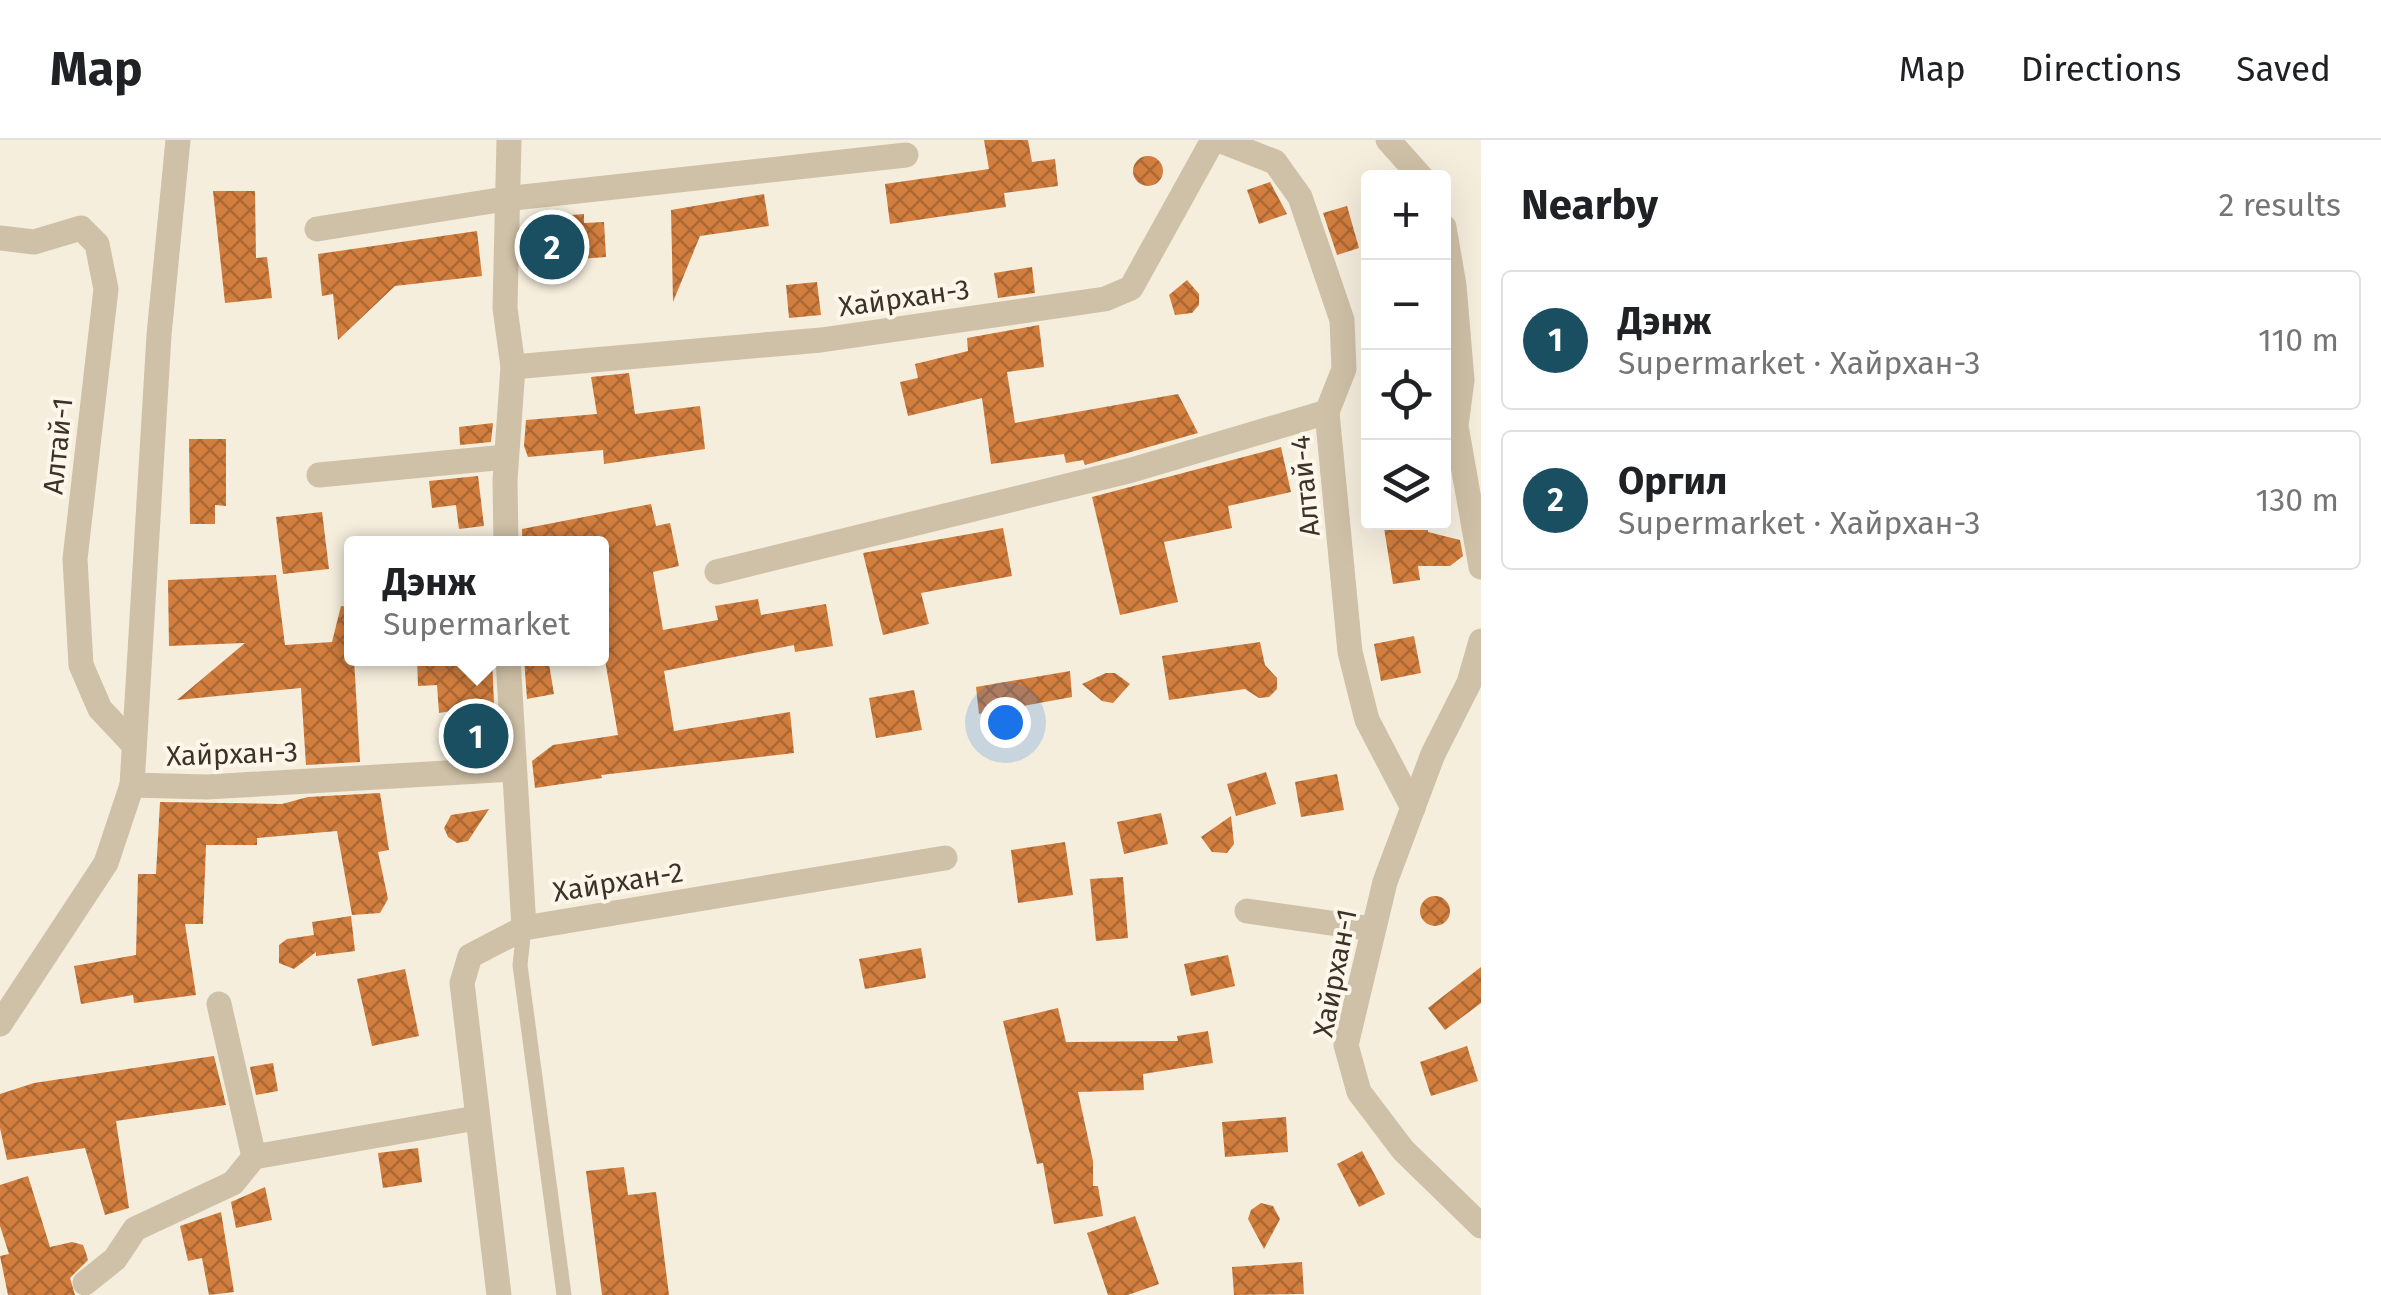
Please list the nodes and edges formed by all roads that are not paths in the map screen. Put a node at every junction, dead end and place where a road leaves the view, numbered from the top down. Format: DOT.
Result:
graph roads {
  1 [pos="178,140"];
  2 [pos="509,140"];
  3 [pos="1216,140"];
  4 [pos="1388,140"];
  5 [pos="906,155"];
  6 [pos="1415,170"];
  7 [pos="505,199"];
  8 [pos="317,229"];
  9 [pos="0,238"];
  10 [pos="1450,260"];
  11 [pos="513,367"];
  12 [pos="1328,412"];
  13 [pos="506,457"];
  14 [pos="320,475"];
  15 [pos="506,536"];
  16 [pos="1481,567"];
  17 [pos="717,572"];
  18 [pos="1481,641"];
  19 [pos="508,666"];
  20 [pos="134,744"];
  21 [pos="514,769"];
  22 [pos="132,786"];
  23 [pos="1413,808"];
  24 [pos="945,858"];
  25 [pos="1246,911"];
  26 [pos="524,928"];
  27 [pos="1373,929"];
  28 [pos="219,1004"];
  29 [pos="0,1024"];
  30 [pos="476,1118"];
  31 [pos="254,1158"];
  32 [pos="1481,1226"];
  33 [pos="85,1284"];
  34 [pos="499,1295"];
  35 [pos="564,1295"];
  1 -- 20 [label="street"];
  2 -- 7 [label="street"];
  3 -- 11 [label="street, Хайрхан-3"];
  3 -- 12 [label="street, Алтай-4"];
  4 -- 6 [label="street"];
  5 -- 7 [label="street"];
  7 -- 8 [label="street"];
  7 -- 11 [label="street"];
  9 -- 20 [label="street, Алтай-1"];
  10 -- 16 [label="street"];
  11 -- 13 [label="street"];
  12 -- 17 [label="street"];
  12 -- 23 [label="street, Алтай-4"];
  13 -- 14 [label="street"];
  13 -- 15 [label="street"];
  18 -- 23 [label="street, Хайрхан-1"];
  19 -- 21 [label="street"];
  20 -- 22 [label="street"];
  21 -- 22 [label="street, Хайрхан-3"];
  21 -- 26 [label="street"];
  22 -- 29 [label="street"];
  23 -- 27 [label="street, Хайрхан-1"];
  24 -- 26 [label="street, Хайрхан-2"];
  25 -- 27 [label="street"];
  26 -- 30 [label="street, Хайрхан-2"];
  26 -- 35 [label="lane"];
  27 -- 32 [label="street, Хайрхан-1"];
  28 -- 31 [label="street"];
  30 -- 31 [label="street"];
  30 -- 34 [label="street, Хайрхан-2"];
  31 -- 33 [label="street"];
}
